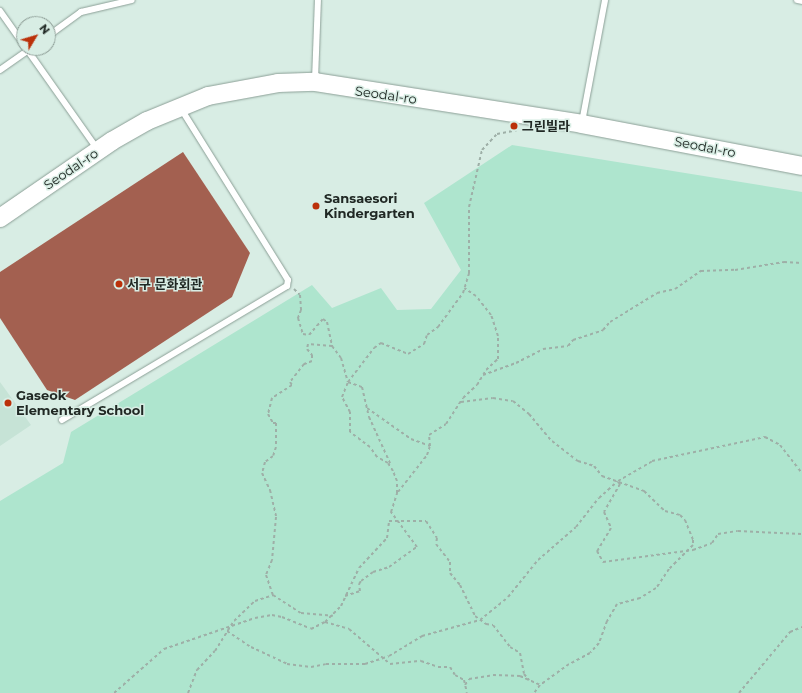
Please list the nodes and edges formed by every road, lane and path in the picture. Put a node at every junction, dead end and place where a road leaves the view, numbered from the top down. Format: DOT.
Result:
graph roads {
  1 [pos="132,0"];
  2 [pos="318,0"];
  3 [pos="605,0"];
  4 [pos="797,0"];
  5 [pos="802,1"];
  6 [pos="0,11"];
  7 [pos="56,30"];
  8 [pos="16,33"];
  9 [pos="17,56"];
  10 [pos="33,56"];
  11 [pos="0,70"];
  12 [pos="315,82"];
  13 [pos="178,106"];
  14 [pos="582,124"];
  15 [pos="525,130"];
  16 [pos="98,150"];
  17 [pos="802,166"];
  18 [pos="0,218"];
  19 [pos="802,263"];
  20 [pos="287,286"];
  21 [pos="464,288"];
  22 [pos="332,346"];
  23 [pos="483,375"];
  24 [pos="348,382"];
  25 [pos="461,402"];
  26 [pos="367,408"];
  27 [pos="62,420"];
  28 [pos="430,446"];
  29 [pos="393,471"];
  30 [pos="802,473"];
  31 [pos="618,481"];
  32 [pos="398,492"];
  33 [pos="397,521"];
  34 [pos="802,534"];
  35 [pos="688,549"];
  36 [pos="274,595"];
  37 [pos="345,596"];
  38 [pos="333,616"];
  39 [pos="480,620"];
  40 [pos="325,622"];
  41 [pos="802,627"];
  42 [pos="229,628"];
  43 [pos="227,631"];
  44 [pos="383,658"];
  45 [pos="529,680"];
  46 [pos="465,685"];
  47 [pos="540,685"];
  48 [pos="114,693"];
  49 [pos="188,693"];
  50 [pos="467,693"];
  51 [pos="534,693"];
  52 [pos="739,693"];
  1 -- 7 [label="lane"];
  2 -- 12 [label="lane"];
  3 -- 14 [label="lane"];
  4 -- 5 [label="lane"];
  6 -- 8 [label="lane"];
  9 -- 11 [label="lane"];
  10 -- 16 [label="lane"];
  12 -- 13 [label="street, Seodal-ro"];
  12 -- 14 [label="street, Seodal-ro"];
  13 -- 16 [label="street, Seodal-ro"];
  13 -- 20 [label="lane"];
  14 -- 17 [label="street, Seodal-ro"];
  15 -- 21 [label="path"];
  16 -- 18 [label="street, Seodal-ro"];
  19 -- 23 [label="path"];
  20 -- 22 [label="path"];
  20 -- 27 [label="lane"];
  21 -- 23 [label="path"];
  21 -- 24 [label="path"];
  22 -- 24 [label="path"];
  22 -- 36 [label="path"];
  23 -- 25 [label="path"];
  24 -- 26 [label="path"];
  24 -- 29 [label="path"];
  25 -- 28 [label="path"];
  25 -- 31 [label="path"];
  26 -- 28 [label="path"];
  26 -- 29 [label="path"];
  28 -- 32 [label="path"];
  29 -- 32 [label="path"];
  30 -- 31 [label="path"];
  31 -- 35 [label="path"];
  31 -- 35 [label="path"];
  31 -- 39 [label="path"];
  32 -- 33 [label="path"];
  33 -- 37 [label="path"];
  33 -- 37 [label="path"];
  33 -- 39 [label="path"];
  34 -- 35 [label="path"];
  35 -- 47 [label="path"];
  36 -- 38 [label="path"];
  36 -- 42 [label="path"];
  37 -- 38 [label="path"];
  38 -- 40 [label="path"];
  39 -- 44 [label="path"];
  39 -- 45 [label="path"];
  40 -- 42 [label="path"];
  40 -- 44 [label="path"];
  41 -- 52 [label="path"];
  42 -- 43 [label="path"];
  42 -- 48 [label="path"];
  43 -- 44 [label="path"];
  43 -- 49 [label="path"];
  44 -- 46 [label="path"];
  45 -- 46 [label="path"];
  45 -- 47 [label="path"];
  46 -- 50 [label="path"];
  47 -- 51 [label="path"];
}
